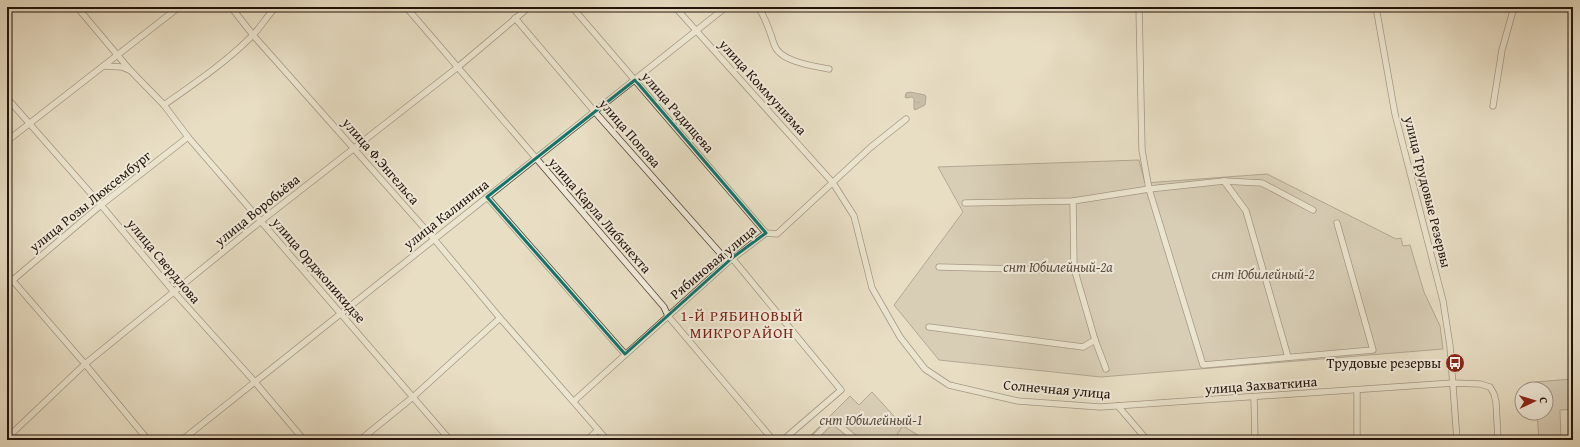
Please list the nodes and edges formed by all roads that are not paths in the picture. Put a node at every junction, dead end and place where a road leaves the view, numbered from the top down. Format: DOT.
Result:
graph roads {
  1 [pos="76,7"];
  2 [pos="179,7"];
  3 [pos="231,7"];
  4 [pos="276,7"];
  5 [pos="406,7"];
  6 [pos="529,7"];
  7 [pos="572,7"];
  8 [pos="675,7"];
  9 [pos="726,7"];
  10 [pos="758,7"];
  11 [pos="1139,7"];
  12 [pos="1376,7"];
  13 [pos="1514,7"];
  14 [pos="515,18"];
  15 [pos="696,30"];
  16 [pos="253,35"];
  17 [pos="118,56"];
  18 [pos="104,66"];
  19 [pos="458,67"];
  20 [pos="829,68"];
  21 [pos="130,70"];
  22 [pos="635,80"];
  23 [pos="7,98"];
  24 [pos="164,105"];
  25 [pos="1493,106"];
  26 [pos="595,112"];
  27 [pos="906,119"];
  28 [pos="29,123"];
  29 [pos="188,137"];
  30 [pos="7,141"];
  31 [pos="355,148"];
  32 [pos="536,159"];
  33 [pos="1224,180"];
  34 [pos="833,183"];
  35 [pos="1149,188"];
  36 [pos="486,197"];
  37 [pos="1073,201"];
  38 [pos="965,203"];
  39 [pos="101,205"];
  40 [pos="1313,210"];
  41 [pos="261,221"];
  42 [pos="1337,223"];
  43 [pos="766,233"];
  44 [pos="434,239"];
  45 [pos="730,260"];
  46 [pos="939,267"];
  47 [pos="1074,268"];
  48 [pos="7,274"];
  49 [pos="12,280"];
  50 [pos="7,285"];
  51 [pos="174,292"];
  52 [pos="342,314"];
  53 [pos="668,316"];
  54 [pos="500,318"];
  55 [pos="929,327"];
  56 [pos="1095,340"];
  57 [pos="625,354"];
  58 [pos="1288,357"];
  59 [pos="85,364"];
  60 [pos="1106,369"];
  61 [pos="254,381"];
  62 [pos="1453,383"];
  63 [pos="1357,390"];
  64 [pos="413,397"];
  65 [pos="1254,397"];
  66 [pos="574,401"];
  67 [pos="1118,406"];
  68 [pos="598,430"];
  69 [pos="7,438"];
  70 [pos="148,440"];
  71 [pos="182,440"];
  72 [pos="304,440"];
  73 [pos="360,440"];
  74 [pos="450,440"];
  75 [pos="587,440"];
  76 [pos="607,440"];
  77 [pos="773,440"];
  78 [pos="784,440"];
  79 [pos="812,440"];
  80 [pos="857,440"];
  81 [pos="1147,440"];
  82 [pos="1255,440"];
  83 [pos="1358,440"];
  84 [pos="1457,440"];
  85 [pos="1498,440"];
  1 -- 17 [label="street, улица Орджоникидзе"];
  2 -- 17 [label="street"];
  3 -- 16 [label="street, улица Ф.Энгельса"];
  4 -- 16 [label="street"];
  5 -- 19 [label="street, улица Карла Либкнехта"];
  6 -- 14 [label="street, улица Воробьёва"];
  7 -- 22 [label="street, улица Радищева"];
  8 -- 15 [label="street, улица Коммунизма"];
  9 -- 15 [label="street, улица Калинина"];
  10 -- 20 [label="street"];
  11 -- 35 [label="street"];
  12 -- 62 [label="street, улица Трудовые Резервы"];
  13 -- 25 [label="street"];
  14 -- 19 [label="street, улица Воробьёва"];
  14 -- 26 [label="street, улица Попова"];
  15 -- 22 [label="street, улица Калинина"];
  15 -- 34 [label="street, улица Коммунизма"];
  16 -- 24 [label="street"];
  16 -- 31 [label="street, улица Ф.Энгельса"];
  17 -- 18 [label="street"];
  17 -- 21 [label="street, улица Орджоникидзе"];
  18 -- 21 [label="street"];
  18 -- 28 [label="street"];
  19 -- 31 [label="street, улица Воробьёва"];
  19 -- 32 [label="street, улица Карла Либкнехта"];
  21 -- 24 [label="street, улица Орджоникидзе"];
  22 -- 26 [label="street, улица Калинина"];
  22 -- 43 [label="street, улица Радищева"];
  23 -- 28 [label="street, улица Свердлова"];
  24 -- 29 [label="street, улица Орджоникидзе"];
  26 -- 32 [label="street, улица Калинина"];
  26 -- 45 [label="street, улица Попова"];
  27 -- 34 [label="street, Рябиновая улица"];
  28 -- 30 [label="street"];
  28 -- 39 [label="street, улица Свердлова"];
  29 -- 39 [label="street, улица Розы Люксембург"];
  29 -- 41 [label="street, улица Орджоникидзе"];
  31 -- 41 [label="street, улица Воробьёва"];
  31 -- 44 [label="street, улица Ф.Энгельса"];
  32 -- 36 [label="street, улица Калинина"];
  32 -- 53 [label="street, улица Карла Либкнехта"];
  33 -- 35 [label="street"];
  33 -- 40 [label="street"];
  33 -- 58 [label="street"];
  34 -- 43 [label="street, Рябиновая улица"];
  34 -- 67 [label="street, Солнечная улица"];
  35 -- 37 [label="street"];
  35 -- 58 [label="street"];
  36 -- 44 [label="street, улица Калинина"];
  36 -- 57 [label="street"];
  37 -- 38 [label="street"];
  37 -- 47 [label="street"];
  39 -- 49 [label="street, улица Розы Люксембург"];
  39 -- 51 [label="street, улица Свердлова"];
  41 -- 51 [label="street, улица Воробьёва"];
  41 -- 52 [label="street, улица Орджоникидзе"];
  42 -- 58 [label="street"];
  43 -- 45 [label="street, Рябиновая улица"];
  44 -- 52 [label="street, улица Калинина"];
  44 -- 54 [label="street, улица Ф.Энгельса"];
  45 -- 53 [label="street, Рябиновая улица"];
  45 -- 78 [label="street, улица Попова"];
  46 -- 47 [label="street"];
  47 -- 56 [label="street"];
  48 -- 49 [label="street"];
  49 -- 50 [label="street, улица Розы Люксембург"];
  49 -- 59 [label="street"];
  51 -- 59 [label="street, улица Воробьёва"];
  51 -- 61 [label="street, улица Свердлова"];
  52 -- 61 [label="street, улица Калинина"];
  52 -- 64 [label="street, улица Орджоникидзе"];
  53 -- 57 [label="street, Рябиновая улица"];
  53 -- 77 [label="street, улица Карла Либкнехта"];
  54 -- 64 [label="street"];
  54 -- 66 [label="street, улица Ф.Энгельса"];
  55 -- 56 [label="street"];
  56 -- 60 [label="street"];
  57 -- 66 [label="street, Рябиновая улица"];
  59 -- 69 [label="street, улица Воробьёва"];
  59 -- 70 [label="street"];
  61 -- 71 [label="street, улица Калинина"];
  61 -- 72 [label="street, улица Свердлова"];
  62 -- 63 [label="street, улица Захваткина"];
  62 -- 84 [label="street, улица Трудовые Резервы"];
  62 -- 85 [label="street"];
  63 -- 65 [label="street, улица Захваткина"];
  63 -- 83 [label="street"];
  64 -- 73 [label="street"];
  64 -- 74 [label="street, улица Орджоникидзе"];
  65 -- 67 [label="street, улица Захваткина"];
  65 -- 82 [label="street"];
  66 -- 68 [label="street, улица Ф.Энгельса"];
  67 -- 81 [label="street, Солнечная улица"];
  68 -- 75 [label="street"];
  68 -- 76 [label="street, улица Ф.Энгельса"];
  79 -- 80 [label="street"];
}
